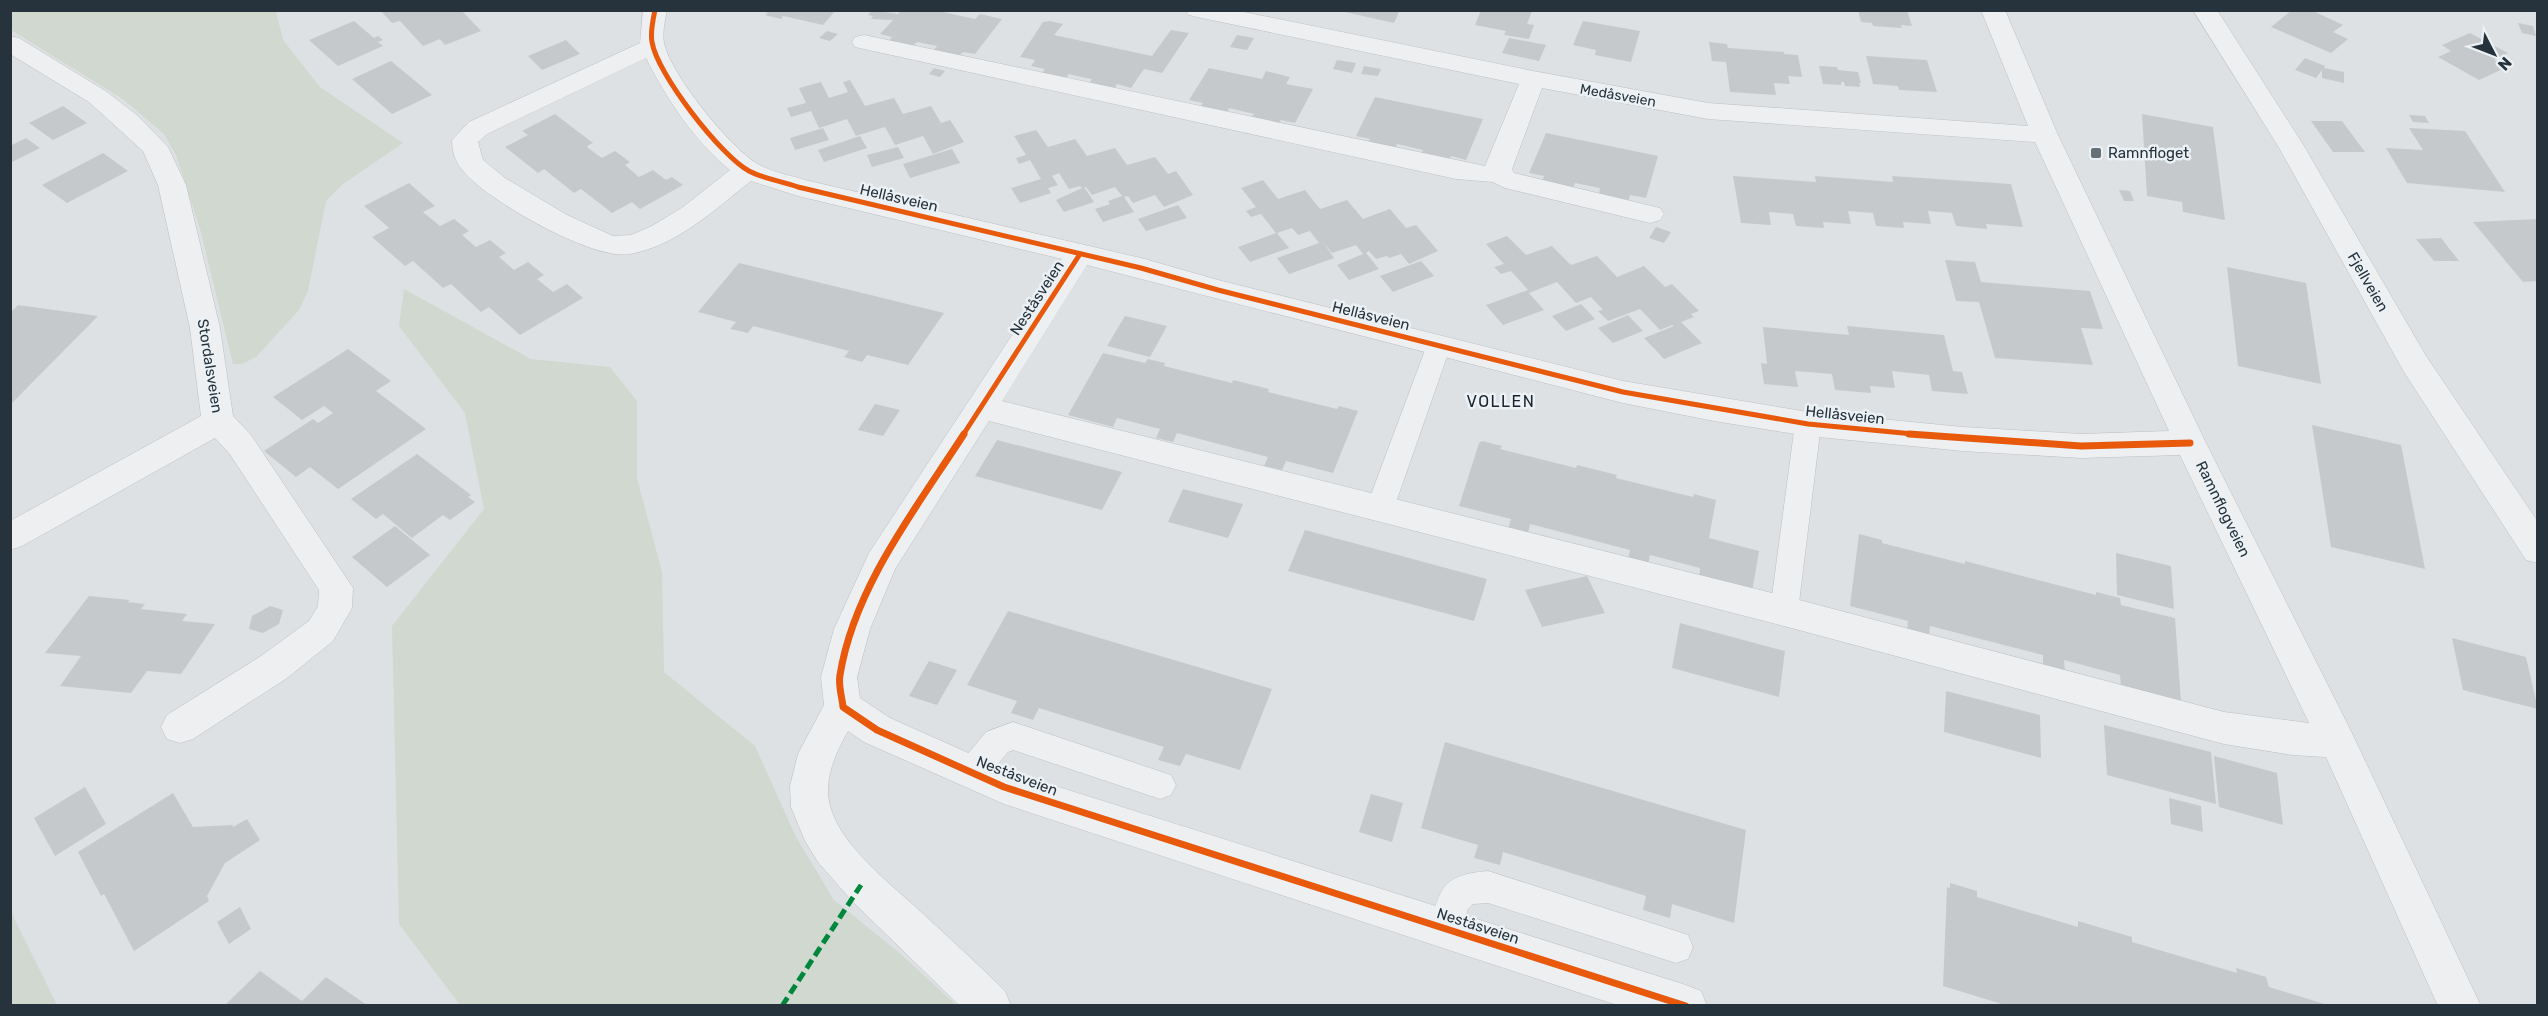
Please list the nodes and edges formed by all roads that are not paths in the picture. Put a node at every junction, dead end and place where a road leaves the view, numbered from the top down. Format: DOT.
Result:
graph roads {
  1 [pos="655,10"];
  2 [pos="1197,10"];
  3 [pos="1993,10"];
  4 [pos="2205,10"];
  5 [pos="864,42"];
  6 [pos="10,43"];
  7 [pos="652,46"];
  8 [pos="1533,79"];
  9 [pos="2045,135"];
  10 [pos="748,170"];
  11 [pos="1498,170"];
  12 [pos="1650,214"];
  13 [pos="1080,254"];
  14 [pos="1439,345"];
  15 [pos="981,407"];
  16 [pos="218,421"];
  17 [pos="1808,424"];
  18 [pos="2190,442"];
  19 [pos="1380,508"];
  20 [pos="10,537"];
  21 [pos="2538,550"];
  22 [pos="1784,611"];
  23 [pos="843,707"];
  24 [pos="180,727"];
  25 [pos="2337,741"];
  26 [pos="972,772"];
  27 [pos="1160,785"];
  28 [pos="1446,928"];
  29 [pos="1676,947"];
  30 [pos="990,1005"];
  31 [pos="1686,1005"];
  32 [pos="2460,1005"];
  1 -- 7 [label="street"];
  2 -- 8 [label="street, Medåsveien"];
  3 -- 9 [label="street, Ramnflogveien"];
  4 -- 21 [label="street, Fjellveien"];
  5 -- 11 [label="street"];
  6 -- 16 [label="street, Stordalsveien"];
  7 -- 10 [label="street, Hellåsveien"];
  7 -- 10 [label="street"];
  8 -- 9 [label="street, Medåsveien"];
  8 -- 11 [label="street"];
  9 -- 18 [label="street, Ramnflogveien"];
  10 -- 13 [label="street, Hellåsveien"];
  11 -- 12 [label="street"];
  13 -- 14 [label="street, Hellåsveien"];
  13 -- 15 [label="street, Neståsveien"];
  14 -- 17 [label="street, Hellåsveien"];
  14 -- 19 [label="lane"];
  15 -- 19 [label="street"];
  15 -- 23 [label="street, Neståsveien"];
  16 -- 20 [label="street"];
  16 -- 24 [label="street, Stordalsveien"];
  17 -- 18 [label="street, Hellåsveien"];
  17 -- 22 [label="lane"];
  18 -- 25 [label="street, Ramnflogveien"];
  19 -- 22 [label="street"];
  22 -- 25 [label="street"];
  23 -- 26 [label="street, Neståsveien"];
  23 -- 30 [label="street"];
  25 -- 32 [label="street, Ramnflogveien"];
  26 -- 27 [label="lane"];
  26 -- 28 [label="street, Neståsveien"];
  28 -- 29 [label="lane"];
  28 -- 31 [label="street, Neståsveien"];
}
